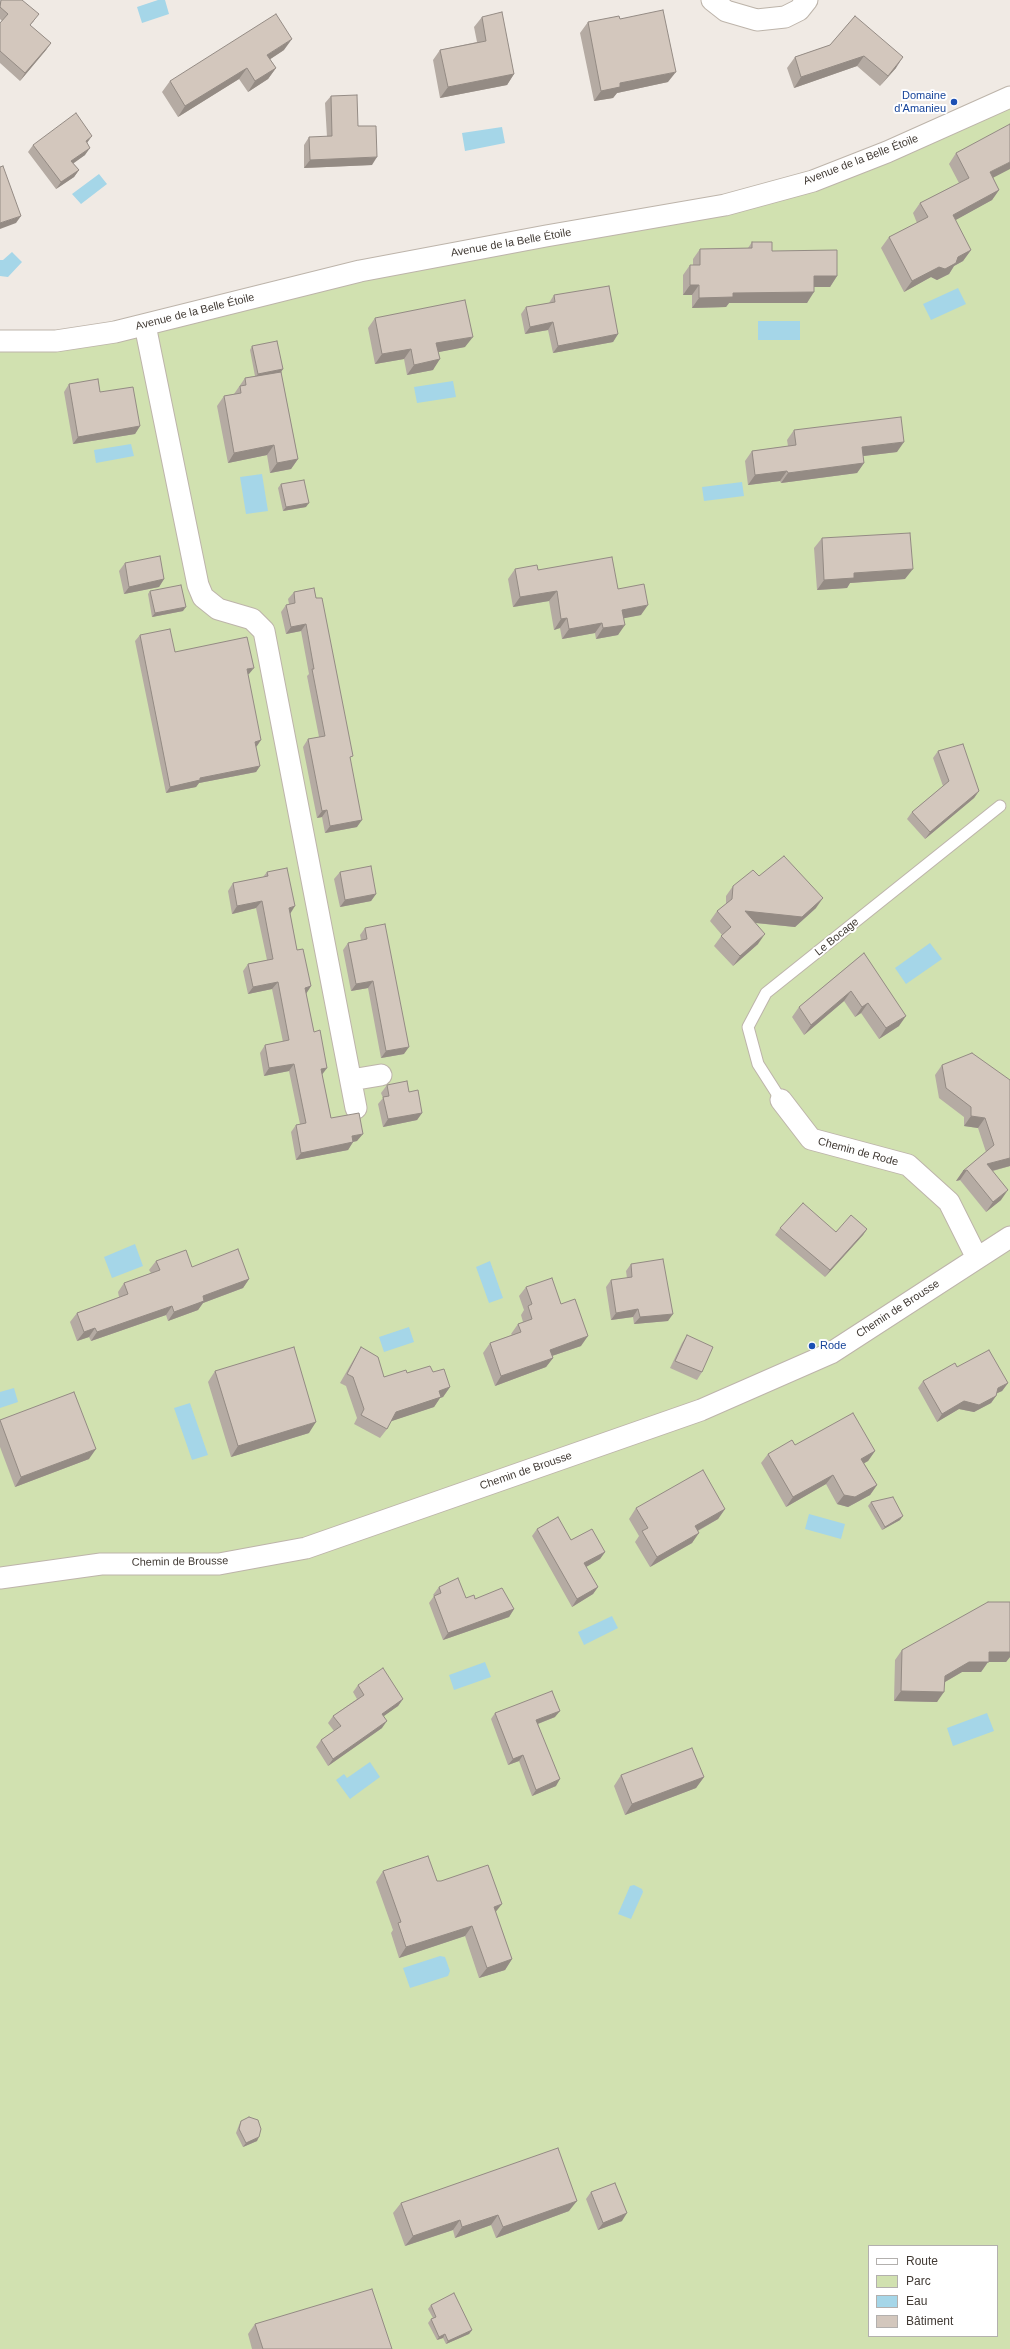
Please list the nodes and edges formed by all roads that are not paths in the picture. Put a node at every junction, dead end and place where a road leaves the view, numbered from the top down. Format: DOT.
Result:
graph roads {
  1 [pos="712,0"];
  2 [pos="807,0"];
  3 [pos="1010,97"];
  4 [pos="145,326"];
  5 [pos="0,341"];
  6 [pos="1000,806"];
  7 [pos="381,1075"];
  8 [pos="351,1080"];
  9 [pos="781,1100"];
  10 [pos="356,1108"];
  11 [pos="1010,1237"];
  12 [pos="977,1258"];
  13 [pos="0,1578"];
  1 -- 2 [label="street"];
  3 -- 4 [label="street, Avenue de la Belle Étoile"];
  4 -- 5 [label="street, Avenue de la Belle Étoile"];
  4 -- 8 [label="street"];
  6 -- 9 [label="lane, Le Bocage"];
  7 -- 8 [label="street"];
  8 -- 10 [label="street"];
  9 -- 12 [label="street, Chemin de Rode"];
  11 -- 12 [label="street, Chemin de Brousse"];
  12 -- 13 [label="street, Chemin de Brousse"];
}
